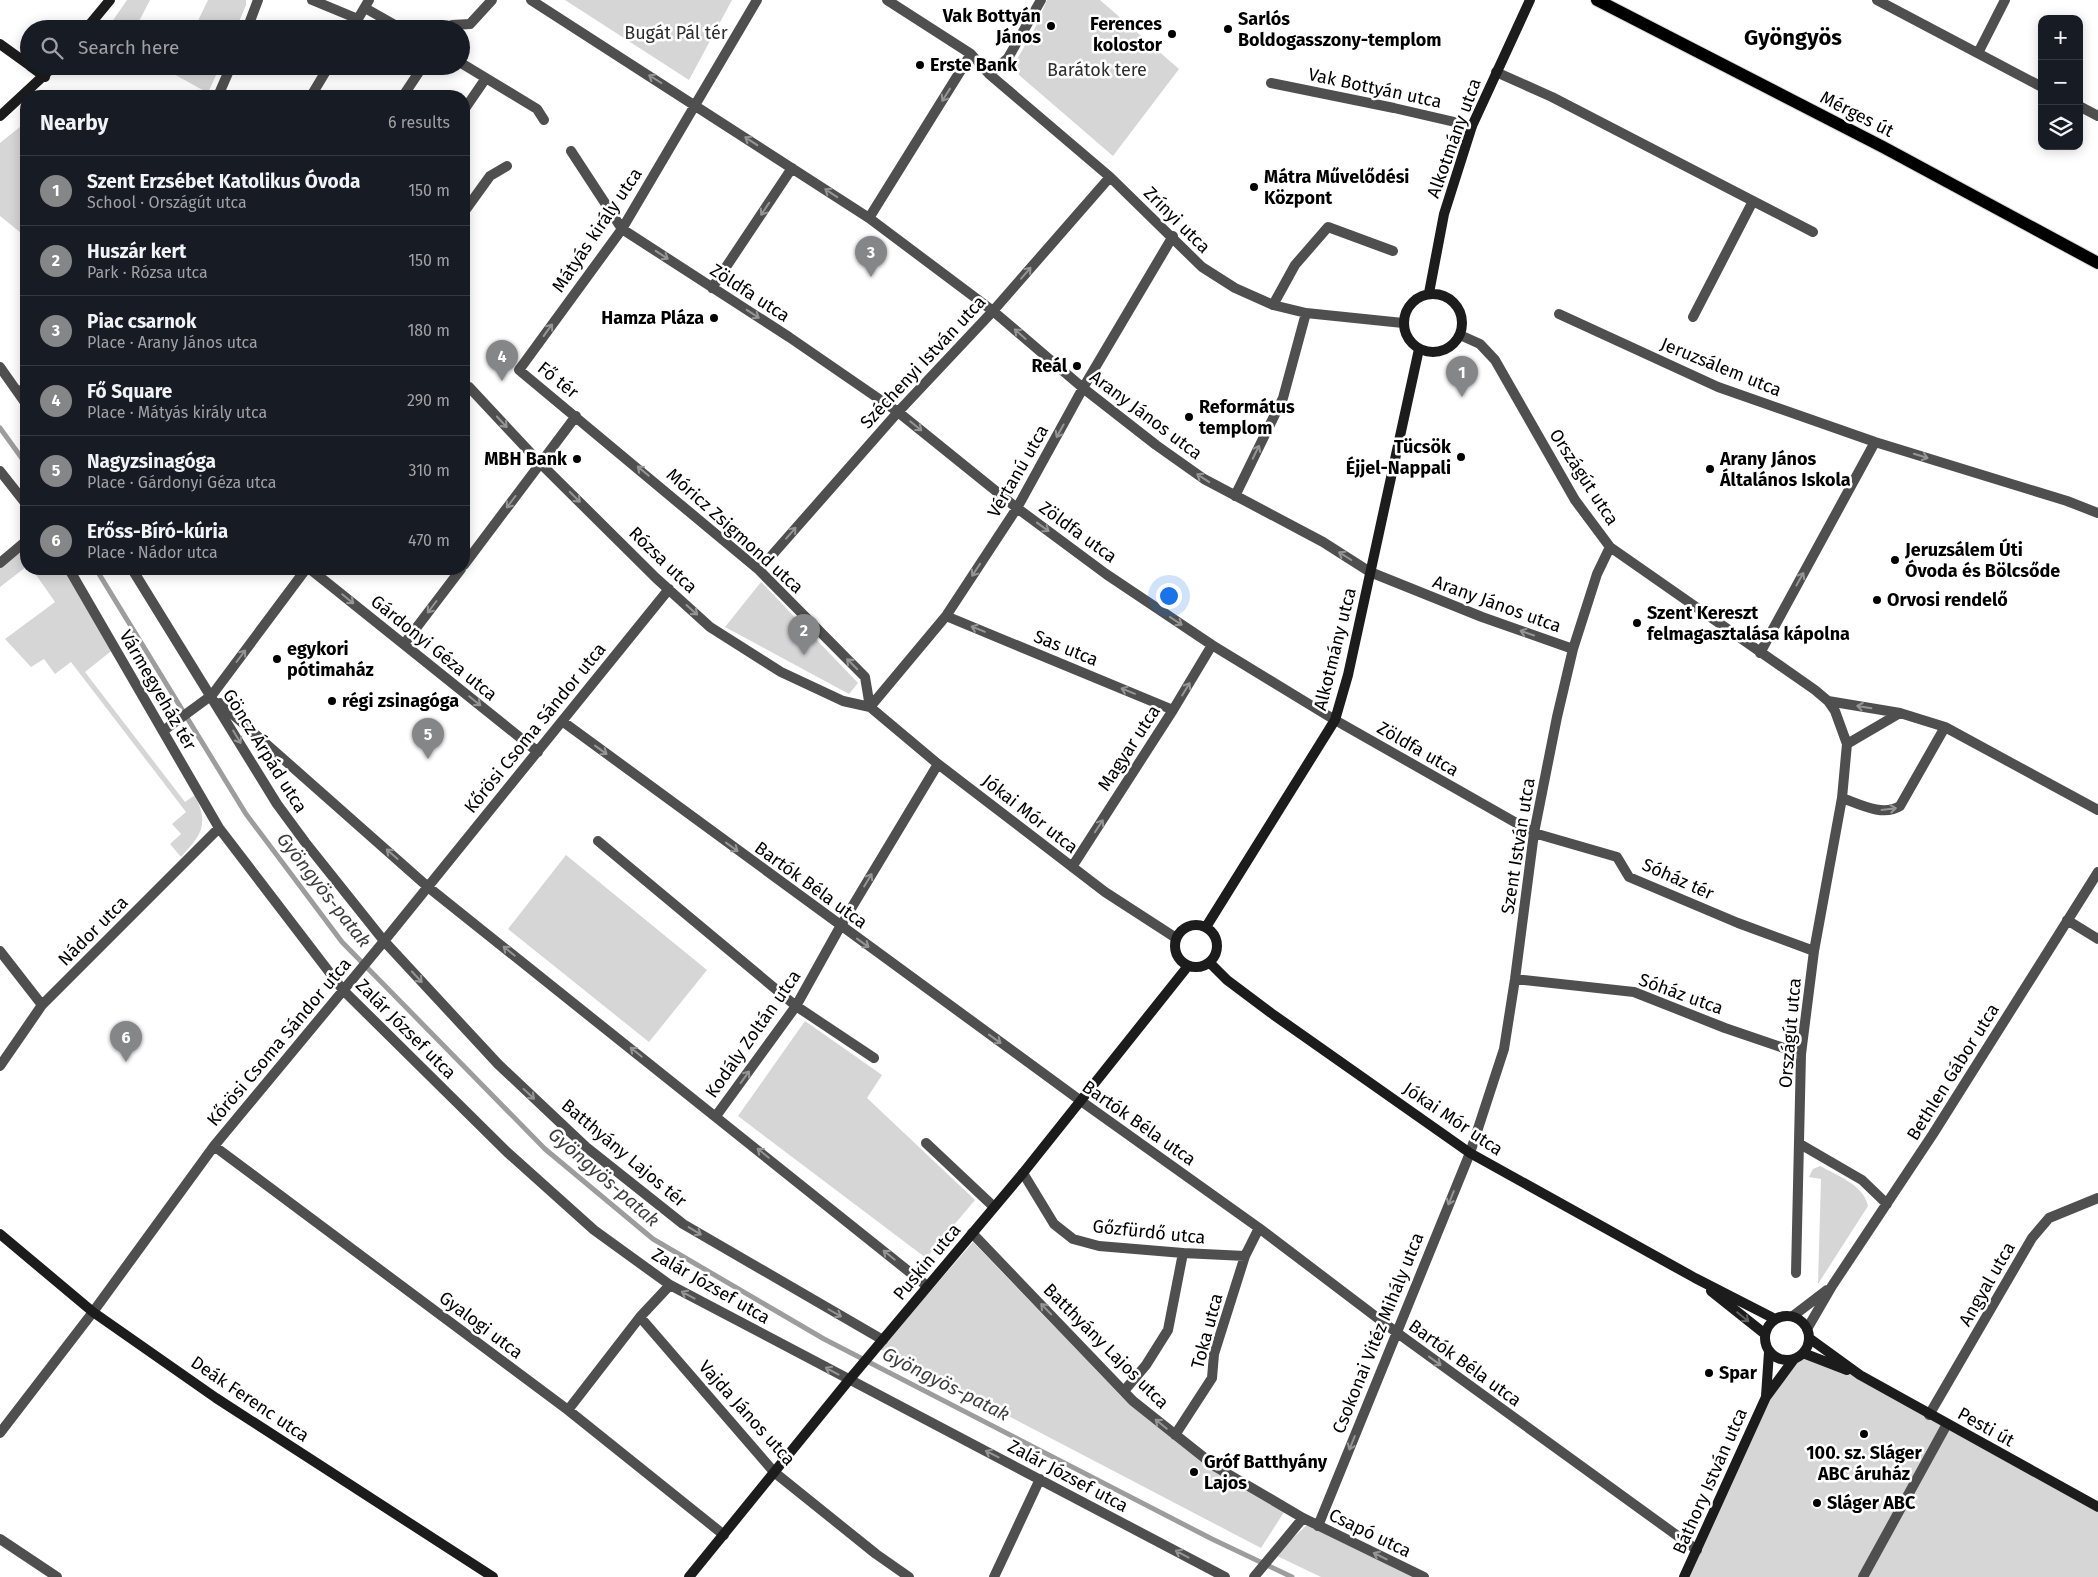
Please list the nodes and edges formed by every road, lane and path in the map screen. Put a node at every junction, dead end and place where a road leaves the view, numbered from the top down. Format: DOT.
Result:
graph roads {
  1 [pos="110,0"];
  2 [pos="258,0"];
  3 [pos="312,0"];
  4 [pos="492,0"];
  5 [pos="531,0"];
  6 [pos="757,0"];
  7 [pos="887,0"];
  8 [pos="1041,0"];
  9 [pos="1530,0"];
  10 [pos="1597,0"];
  11 [pos="1877,0"];
  12 [pos="2005,0"];
  13 [pos="367,4"];
  14 [pos="358,19"];
  15 [pos="93,20"];
  16 [pos="250,20"];
  17 [pos="389,20"];
  18 [pos="470,24"];
  19 [pos="0,44"];
  20 [pos="1978,53"];
  21 [pos="971,54"];
  22 [pos="20,59"];
  23 [pos="470,68"];
  24 [pos="1496,72"];
  25 [pos="988,74"];
  26 [pos="42,75"];
  27 [pos="227,75"];
  28 [pos="324,75"];
  29 [pos="417,75"];
  30 [pos="45,77"];
  31 [pos="486,78"];
  32 [pos="1271,84"];
  33 [pos="2038,85"];
  34 [pos="30,90"];
  35 [pos="221,90"];
  36 [pos="315,90"];
  37 [pos="407,90"];
  38 [pos="20,99"];
  39 [pos="470,101"];
  40 [pos="696,105"];
  41 [pos="2083,108"];
  42 [pos="0,116"];
  43 [pos="2098,116"];
  44 [pos="544,120"];
  45 [pos="1472,126"];
  46 [pos="571,151"];
  47 [pos="507,166"];
  48 [pos="792,168"];
  49 [pos="1110,177"];
  50 [pos="1754,201"];
  51 [pos="470,204"];
  52 [pos="870,218"];
  53 [pos="622,229"];
  54 [pos="1814,232"];
  55 [pos="1173,236"];
  56 [pos="1393,251"];
  57 [pos="2098,263"];
  58 [pos="712,288"];
  59 [pos="1429,293"];
  60 [pos="1273,305"];
  61 [pos="993,311"];
  62 [pos="1306,314"];
  63 [pos="1559,314"];
  64 [pos="1693,316"];
  65 [pos="1403,323"];
  66 [pos="1460,335"];
  67 [pos="1419,349"];
  68 [pos="0,367"];
  69 [pos="519,370"];
  70 [pos="20,387"];
  71 [pos="1083,388"];
  72 [pos="470,390"];
  73 [pos="898,412"];
  74 [pos="576,416"];
  75 [pos="1875,442"];
  76 [pos="540,463"];
  77 [pos="0,471"];
  78 [pos="20,496"];
  79 [pos="1234,496"];
  80 [pos="1017,508"];
  81 [pos="2098,513"];
  82 [pos="20,546"];
  83 [pos="1610,547"];
  84 [pos="470,557"];
  85 [pos="0,563"];
  86 [pos="759,570"];
  87 [pos="1370,572"];
  88 [pos="72,575"];
  89 [pos="136,575"];
  90 [pos="302,575"];
  91 [pos="318,575"];
  92 [pos="456,575"];
  93 [pos="669,589"];
  94 [pos="946,616"];
  95 [pos="404,644"];
  96 [pos="1212,644"];
  97 [pos="1573,648"];
  98 [pos="1760,653"];
  99 [pos="212,695"];
  100 [pos="1828,701"];
  101 [pos="870,707"];
  102 [pos="1173,710"];
  103 [pos="1900,713"];
  104 [pos="1335,720"];
  105 [pos="562,722"];
  106 [pos="1945,726"];
  107 [pos="163,731"];
  108 [pos="1847,744"];
  109 [pos="538,752"];
  110 [pos="938,764"];
  111 [pos="1842,798"];
  112 [pos="2098,810"];
  113 [pos="219,828"];
  114 [pos="1534,833"];
  115 [pos="598,841"];
  116 [pos="1072,867"];
  117 [pos="2098,872"];
  118 [pos="428,887"];
  119 [pos="2068,920"];
  120 [pos="840,926"];
  121 [pos="1206,928"];
  122 [pos="1176,938"];
  123 [pos="2098,939"];
  124 [pos="382,944"];
  125 [pos="0,951"];
  126 [pos="1814,951"];
  127 [pos="1210,962"];
  128 [pos="1188,966"];
  129 [pos="1515,979"];
  130 [pos="343,990"];
  131 [pos="42,1005"];
  132 [pos="796,1006"];
  133 [pos="1801,1054"];
  134 [pos="874,1058"];
  135 [pos="0,1066"];
  136 [pos="1081,1101"];
  137 [pos="716,1116"];
  138 [pos="926,1143"];
  139 [pos="1800,1144"];
  140 [pos="214,1146"];
  141 [pos="1470,1153"];
  142 [pos="1023,1173"];
  143 [pos="2098,1198"];
  144 [pos="1887,1204"];
  145 [pos="994,1207"];
  146 [pos="1259,1228"];
  147 [pos="972,1233"];
  148 [pos="0,1234"];
  149 [pos="1183,1254"];
  150 [pos="1245,1256"];
  151 [pos="1796,1273"];
  152 [pos="1695,1278"];
  153 [pos="670,1285"];
  154 [pos="927,1286"];
  155 [pos="1832,1286"];
  156 [pos="94,1312"];
  157 [pos="1794,1316"];
  158 [pos="640,1317"];
  159 [pos="1775,1319"];
  160 [pos="1396,1332"];
  161 [pos="1808,1333"];
  162 [pos="1764,1334"];
  163 [pos="881,1341"];
  164 [pos="1769,1352"];
  165 [pos="1803,1353"];
  166 [pos="1794,1359"];
  167 [pos="1860,1375"];
  168 [pos="851,1378"];
  169 [pos="1124,1391"];
  170 [pos="1766,1397"];
  171 [pos="568,1410"];
  172 [pos="1930,1415"];
  173 [pos="1947,1424"];
  174 [pos="0,1434"];
  175 [pos="1175,1435"];
  176 [pos="774,1472"];
  177 [pos="1040,1479"];
  178 [pos="2098,1507"];
  179 [pos="1303,1518"];
  180 [pos="1318,1526"];
  181 [pos="724,1535"];
  182 [pos="0,1539"];
  183 [pos="1697,1550"];
  184 [pos="57,1577"];
  185 [pos="493,1577"];
  186 [pos="689,1577"];
  187 [pos="909,1577"];
  188 [pos="994,1577"];
  189 [pos="1225,1577"];
  190 [pos="1254,1577"];
  191 [pos="1424,1577"];
  192 [pos="1684,1577"];
  193 [pos="1863,1577"];
  1 -- 15 [label="street"];
  2 -- 16 [label="street"];
  3 -- 14 [label="street"];
  4 -- 18 [label="street"];
  40 -- 5 [label="street, one-way"];
  6 -- 40 [label="street"];
  7 -- 21 [label="street, Zrínyi utca"];
  8 -- 25 [label="street"];
  9 -- 24 [label="street, Alkotmány utca"];
  10 -- 57 [label="main road, Mérges út"];
  11 -- 20 [label="street"];
  12 -- 20 [label="street"];
  13 -- 14 [label="street"];
  13 -- 17 [label="street"];
  19 -- 22 [label="street"];
  20 -- 33 [label="street"];
  21 -- 25 [label="street, Zrínyi utca"];
  21 -- 52 [label="street, one-way"];
  23 -- 31 [label="street"];
  24 -- 45 [label="street, Alkotmány utca"];
  24 -- 50 [label="street"];
  25 -- 49 [label="street, Zrínyi utca"];
  26 -- 30 [label="street"];
  27 -- 35 [label="street"];
  28 -- 36 [label="street"];
  29 -- 37 [label="street"];
  30 -- 34 [label="street"];
  31 -- 39 [label="street"];
  31 -- 44 [label="street"];
  32 -- 45 [label="street, Vak Bottyán utca"];
  38 -- 42 [label="street"];
  48 -- 40 [label="street, Arany János utca, one-way"];
  40 -- 53 [label="street, Mátyás király utca"];
  41 -- 43 [label="street"];
  45 -- 59 [label="street, Alkotmány utca"];
  46 -- 53 [label="street"];
  47 -- 51 [label="street"];
  52 -- 48 [label="street, Arany János utca, one-way"];
  48 -- 58 [label="street, one-way"];
  49 -- 55 [label="street, Zrínyi utca"];
  61 -- 49 [label="street, Széchenyi István utca, one-way"];
  50 -- 54 [label="street"];
  50 -- 64 [label="street"];
  52 -- 61 [label="street, Arany János utca"];
  53 -- 58 [label="street, Zöldfa utca, one-way"];
  69 -- 53 [label="street, Mátyás király utca, one-way"];
  55 -- 60 [label="street, Zrínyi utca"];
  55 -- 71 [label="street, Vértanú utca"];
  56 -- 60 [label="street"];
  58 -- 73 [label="street, Zöldfa utca, one-way"];
  59 -- 65 [label="street"];
  59 -- 66 [label="street"];
  60 -- 62 [label="street, Zrínyi utca"];
  71 -- 61 [label="street, Arany János utca, one-way"];
  61 -- 73 [label="street, Széchenyi István utca"];
  62 -- 65 [label="street, Zrínyi utca"];
  79 -- 62 [label="street, one-way"];
  63 -- 75 [label="street, Jeruzsálem utca"];
  65 -- 67 [label="street"];
  66 -- 67 [label="street"];
  66 -- 83 [label="street, Országút utca"];
  67 -- 87 [label="street, Alkotmány utca"];
  68 -- 70 [label="street"];
  69 -- 74 [label="street, Fő tér"];
  79 -- 71 [label="street, Arany János utca, one-way"];
  71 -- 80 [label="street, Vértanú utca, one-way"];
  72 -- 76 [label="street, Rózsa utca, one-way"];
  73 -- 80 [label="street, Zöldfa utca, one-way"];
  86 -- 73 [label="street, Széchenyi István utca, one-way"];
  74 -- 76 [label="street, Fő tér"];
  86 -- 74 [label="street, Móricz Zsigmond utca, one-way"];
  75 -- 81 [label="street, Jeruzsálem utca, one-way"];
  98 -- 75 [label="street, one-way"];
  76 -- 84 [label="street, Fő tér, one-way"];
  76 -- 93 [label="street, Rózsa utca, one-way"];
  77 -- 78 [label="street"];
  87 -- 79 [label="street, Arany János utca, one-way"];
  80 -- 94 [label="street, Vértanú utca, one-way"];
  80 -- 96 [label="street, Zöldfa utca, one-way"];
  82 -- 85 [label="street"];
  83 -- 97 [label="street, Szent István utca"];
  83 -- 98 [label="street, Országút utca"];
  101 -- 86 [label="street, Móricz Zsigmond utca, one-way"];
  97 -- 87 [label="street, Arany János utca, one-way"];
  87 -- 104 [label="street, Alkotmány utca"];
  88 -- 107 [label="street, Vármegyeház tér"];
  89 -- 99 [label="street, Göncz Árpád utca"];
  99 -- 90 [label="street, one-way"];
  91 -- 95 [label="street, Gárdonyi Géza utca, one-way"];
  92 -- 95 [label="street, one-way"];
  93 -- 101 [label="street, Rózsa utca, one-way"];
  93 -- 105 [label="street, Kőrösi Csoma Sándor utca"];
  94 -- 101 [label="street, Vértanú utca"];
  102 -- 94 [label="street, Sas utca, one-way"];
  95 -- 109 [label="street, Gárdonyi Géza utca, one-way"];
  102 -- 96 [label="street, Magyar utca, one-way"];
  96 -- 104 [label="street, Zöldfa utca"];
  97 -- 114 [label="street, Szent István utca"];
  98 -- 100 [label="street, Országút utca"];
  99 -- 107 [label="street"];
  118 -- 99 [label="street, one-way"];
  99 -- 124 [label="street, Göncz Árpád utca, one-way"];
  103 -- 100 [label="street, Országút utca, one-way"];
  100 -- 108 [label="street, Országút utca"];
  101 -- 110 [label="street, Jókai Mór utca"];
  116 -- 102 [label="street, Magyar utca, one-way"];
  103 -- 106 [label="street, Országút utca"];
  103 -- 108 [label="street"];
  104 -- 114 [label="street, Zöldfa utca"];
  104 -- 121 [label="street, Alkotmány utca"];
  105 -- 109 [label="street, Kőrösi Csoma Sándor utca"];
  105 -- 120 [label="street, Bartók Béla utca, one-way"];
  111 -- 106 [label="street, one-way"];
  106 -- 112 [label="street, Országút utca"];
  107 -- 113 [label="street, Vármegyeház tér"];
  108 -- 111 [label="street, Országút utca"];
  109 -- 118 [label="street, Kőrösi Csoma Sándor utca"];
  110 -- 116 [label="street, Jókai Mór utca"];
  120 -- 110 [label="street, Kodály Zoltán utca, one-way"];
  111 -- 126 [label="street, Országút utca"];
  113 -- 130 [label="street, Zalár József utca"];
  113 -- 131 [label="street, Nádor utca"];
  114 -- 126 [label="street, Sóház tér"];
  114 -- 129 [label="street, Szent István utca"];
  115 -- 132 [label="street"];
  116 -- 122 [label="street, Jókai Mór utca"];
  117 -- 119 [label="street, Bethlen Gábor utca"];
  118 -- 124 [label="street, Kőrösi Csoma Sándor utca"];
  137 -- 118 [label="street, one-way"];
  119 -- 123 [label="street"];
  119 -- 144 [label="street, Bethlen Gábor utca"];
  120 -- 132 [label="street, Kodály Zoltán utca"];
  120 -- 136 [label="street, Bartók Béla utca, one-way"];
  121 -- 122 [label="street"];
  121 -- 127 [label="street"];
  122 -- 128 [label="street"];
  124 -- 130 [label="street, Kőrösi Csoma Sándor utca"];
  124 -- 163 [label="street, Batthyány Lajos tér, one-way"];
  125 -- 131 [label="street"];
  126 -- 133 [label="street, Országút utca"];
  127 -- 128 [label="street"];
  127 -- 141 [label="street, Jókai Mór utca"];
  128 -- 136 [label="street, Puskin utca"];
  129 -- 133 [label="street, Sóház utca"];
  129 -- 141 [label="street, Szent István utca"];
  130 -- 140 [label="street, Kőrösi Csoma Sándor utca"];
  130 -- 153 [label="street, Zalár József utca"];
  131 -- 135 [label="street, Nádor utca"];
  132 -- 134 [label="street"];
  137 -- 132 [label="street, Kodály Zoltán utca, one-way"];
  133 -- 139 [label="street, Országút utca"];
  136 -- 142 [label="street, Puskin utca"];
  136 -- 146 [label="street, Bartók Béla utca"];
  154 -- 137 [label="street, one-way"];
  138 -- 145 [label="street"];
  139 -- 144 [label="street"];
  139 -- 151 [label="street, Országút utca"];
  140 -- 156 [label="street, Kőrösi Csoma Sándor utca"];
  140 -- 171 [label="street, Gyalogi utca"];
  141 -- 152 [label="street, Jókai Mór utca"];
  141 -- 160 [label="street, Csokonai Vitéz Mihály utca, one-way"];
  142 -- 145 [label="street, Puskin utca"];
  142 -- 149 [label="street, Gőzfürdő utca"];
  143 -- 172 [label="street, Angyal utca"];
  144 -- 155 [label="street, Bethlen Gábor utca"];
  145 -- 147 [label="street, Puskin utca"];
  146 -- 150 [label="street"];
  146 -- 160 [label="street, Bartók Béla utca"];
  147 -- 154 [label="street, Puskin utca"];
  169 -- 147 [label="street, Batthyány Lajos utca, one-way"];
  148 -- 156 [label="street, Deák Ferenc utca"];
  149 -- 150 [label="street, Gőzfürdő utca"];
  149 -- 169 [label="street"];
  150 -- 175 [label="street, Toka utca"];
  152 -- 159 [label="street, Jókai Mór utca"];
  152 -- 162 [label="street, Jókai Mór utca, one-way"];
  153 -- 158 [label="street"];
  168 -- 153 [label="street, Zalár József utca, one-way"];
  154 -- 163 [label="street, Puskin utca"];
  155 -- 157 [label="street, Bethlen Gábor utca"];
  155 -- 161 [label="street, Bethlen Gábor utca"];
  156 -- 174 [label="street, Kőrösi Csoma Sándor utca"];
  156 -- 185 [label="street, Deák Ferenc utca"];
  157 -- 159 [label="street"];
  157 -- 161 [label="street"];
  158 -- 171 [label="street"];
  158 -- 176 [label="street, Vajda János utca"];
  159 -- 162 [label="street"];
  160 -- 180 [label="street, Csokonai Vitéz Mihály utca, one-way"];
  160 -- 183 [label="street, Bartók Béla utca, one-way"];
  161 -- 165 [label="street"];
  161 -- 167 [label="street, Pesti út"];
  162 -- 164 [label="street"];
  163 -- 168 [label="street, Puskin utca"];
  164 -- 166 [label="street"];
  164 -- 170 [label="street, Báthory István utca"];
  165 -- 166 [label="street"];
  165 -- 167 [label="street, Pesti út"];
  166 -- 170 [label="street, Báthory István utca"];
  167 -- 172 [label="street, Pesti út"];
  168 -- 176 [label="street, Puskin utca"];
  177 -- 168 [label="street, Zalár József utca, one-way"];
  175 -- 169 [label="street, Batthyány Lajos utca, one-way"];
  170 -- 183 [label="street, Báthory István utca"];
  171 -- 181 [label="street, Gyalogi utca"];
  172 -- 173 [label="street, Pesti út"];
  173 -- 178 [label="street, Pesti út"];
  173 -- 193 [label="street"];
  175 -- 179 [label="street, Batthyány Lajos utca"];
  176 -- 181 [label="street, Puskin utca"];
  176 -- 187 [label="street, Vajda János utca"];
  177 -- 188 [label="street"];
  189 -- 177 [label="street, Zalár József utca, one-way"];
  179 -- 180 [label="street, Csapó utca"];
  179 -- 190 [label="street"];
  191 -- 180 [label="street, Csapó utca, one-way"];
  181 -- 186 [label="street, Puskin utca"];
  182 -- 184 [label="street"];
  183 -- 192 [label="street, Báthory István utca"];
}
